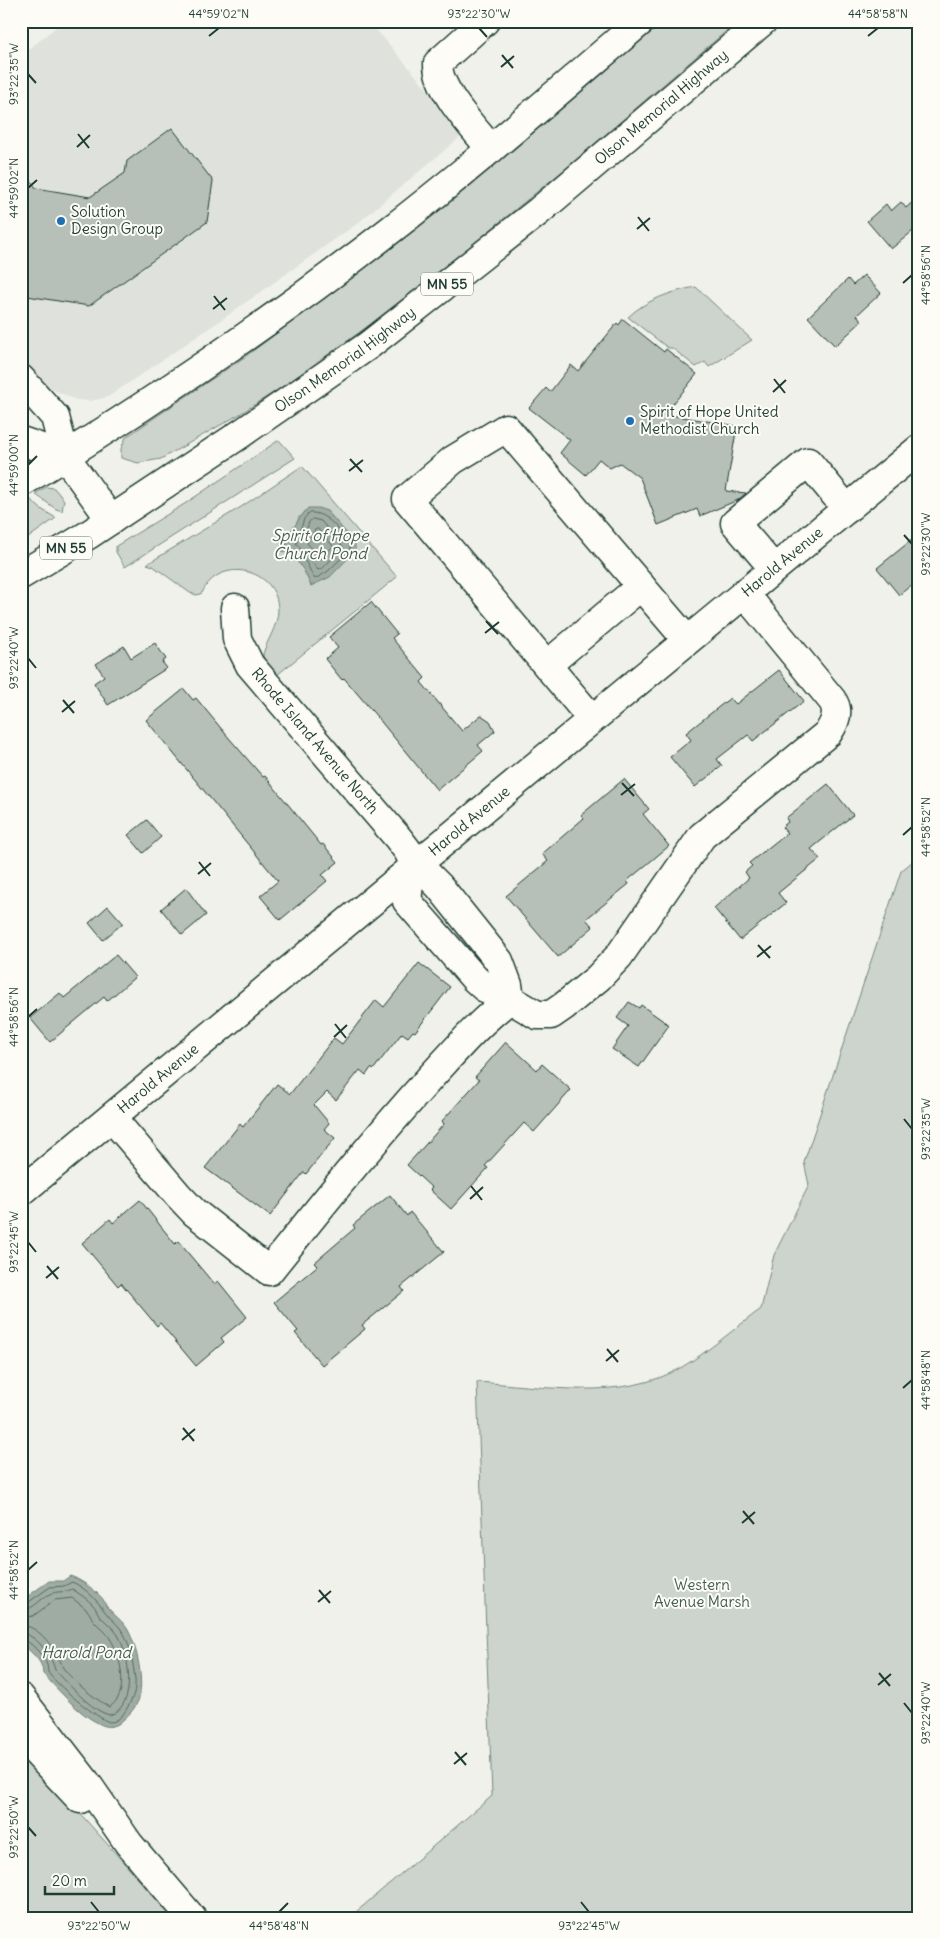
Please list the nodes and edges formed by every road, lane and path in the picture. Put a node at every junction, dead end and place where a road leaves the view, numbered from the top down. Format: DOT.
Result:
graph roads {
  1 [pos="485,21"];
  2 [pos="641,21"];
  3 [pos="763,21"];
  4 [pos="491,149"];
  5 [pos="21,379"];
  6 [pos="21,441"];
  7 [pos="919,450"];
  8 [pos="65,456"];
  9 [pos="21,483"];
  10 [pos="847,509"];
  11 [pos="111,520"];
  12 [pos="774,569"];
  13 [pos="21,575"];
  14 [pos="641,586"];
  15 [pos="744,593"];
  16 [pos="235,608"];
  17 [pos="688,640"];
  18 [pos="546,665"];
  19 [pos="592,719"];
  20 [pos="415,865"];
  21 [pos="510,999"];
  22 [pos="112,1118"];
  23 [pos="21,1192"];
  24 [pos="21,1698"];
  25 [pos="21,1736"];
  26 [pos="129,1844"];
  27 [pos="192,1918"];
  1 -- 4 [label="main road"];
  2 -- 4 [label="main road"];
  3 -- 11 [label="main road, Olson Memorial Highway / MN 55"];
  4 -- 8 [label="main road"];
  5 -- 8 [label="main road"];
  6 -- 8 [label="main road"];
  7 -- 10 [label="main road, Harold Avenue"];
  8 -- 9 [label="main road"];
  8 -- 11 [label="main road"];
  10 -- 12 [label="main road, Harold Avenue"];
  10 -- 12 [label="main road"];
  11 -- 13 [label="main road, Olson Memorial Highway / MN 55"];
  12 -- 15 [label="main road, Harold Avenue"];
  14 -- 17 [label="main road"];
  14 -- 18 [label="main road"];
  14 -- 18 [label="main road"];
  15 -- 17 [label="main road, Harold Avenue"];
  15 -- 21 [label="main road"];
  16 -- 20 [label="main road, Rhode Island Avenue North"];
  17 -- 19 [label="main road, Harold Avenue"];
  18 -- 19 [label="main road"];
  19 -- 20 [label="main road, Harold Avenue"];
  20 -- 21 [label="main road, Rhode Island Avenue North"];
  20 -- 22 [label="main road, Harold Avenue"];
  21 -- 22 [label="main road"];
  22 -- 23 [label="main road, Harold Avenue"];
  24 -- 26 [label="main road"];
  25 -- 26 [label="main road"];
  26 -- 27 [label="main road"];
}
